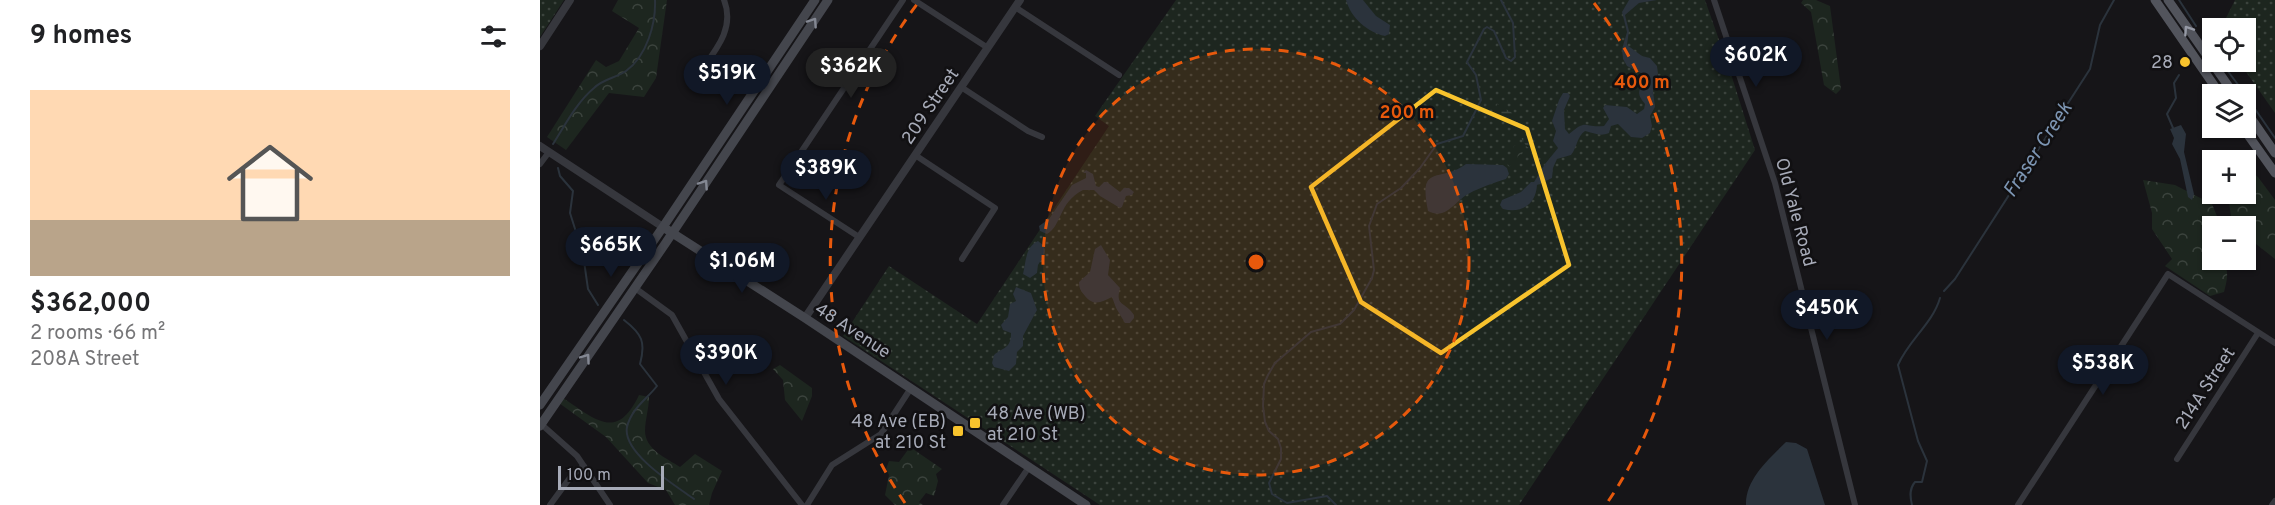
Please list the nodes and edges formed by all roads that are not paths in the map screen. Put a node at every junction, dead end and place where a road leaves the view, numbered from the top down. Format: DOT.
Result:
graph roads {
  1 [pos="570,0"];
  2 [pos="724,0"];
  3 [pos="815,0"];
  4 [pos="828,0"];
  5 [pos="903,0"];
  6 [pos="914,0"];
  7 [pos="1714,0"];
  8 [pos="2155,0"];
  9 [pos="2168,0"];
  10 [pos="1017,4"];
  11 [pos="540,46"];
  12 [pos="988,48"];
  13 [pos="1119,75"];
  14 [pos="698,76"];
  15 [pos="2213,84"];
  16 [pos="2227,84"];
  17 [pos="961,87"];
  18 [pos="2256,125"];
  19 [pos="1042,137"];
  20 [pos="2250,138"];
  21 [pos="540,146"];
  22 [pos="549,152"];
  23 [pos="2275,153"];
  24 [pos="915,155"];
  25 [pos="540,164"];
  26 [pos="2275,173"];
  27 [pos="663,227"];
  28 [pos="672,233"];
  29 [pos="859,237"];
  30 [pos="962,260"];
  31 [pos="635,288"];
  32 [pos="805,318"];
  33 [pos="2258,333"];
  34 [pos="2275,343"];
  35 [pos="581,344"];
  36 [pos="911,388"];
  37 [pos="540,405"];
  38 [pos="541,425"];
  39 [pos="2176,459"];
  40 [pos="584,466"];
  41 [pos="1029,466"];
  42 [pos="2275,501"];
  43 [pos="550,505"];
  44 [pos="610,505"];
  45 [pos="805,505"];
  46 [pos="1003,505"];
  47 [pos="1086,505"];
  48 [pos="1855,505"];
  49 [pos="2019,505"];
  50 [pos="2272,505"];
  1 -- 11 [label="street"];
  2 -- 14 [label="street"];
  3 -- 27 [label="main road"];
  28 -- 4 [label="main road, one-way"];
  5 -- 29 [label="street"];
  6 -- 12 [label="street"];
  7 -- 48 [label="street, Old Yale Road"];
  8 -- 15 [label="main road"];
  16 -- 9 [label="main road, one-way"];
  10 -- 12 [label="street, 209 Street"];
  10 -- 13 [label="street"];
  12 -- 17 [label="street, 209 Street"];
  17 -- 19 [label="street"];
  17 -- 24 [label="street, 209 Street"];
  18 -- 23 [label="main road"];
  20 -- 26 [label="main road"];
  21 -- 22 [label="street, 48 Avenue"];
  22 -- 25 [label="street"];
  22 -- 27 [label="street, 48 Avenue"];
  24 -- 29 [label="street, 209 Street"];
  24 -- 30 [label="street"];
  27 -- 28 [label="main road, 48 Avenue"];
  27 -- 35 [label="main road"];
  28 -- 31 [label="main road"];
  28 -- 32 [label="main road, 48 Avenue"];
  29 -- 32 [label="street, 209 Street"];
  38 -- 31 [label="main road, one-way"];
  31 -- 45 [label="street"];
  32 -- 36 [label="main road, 48 Avenue"];
  33 -- 34 [label="street"];
  33 -- 39 [label="street, 214A Street"];
  33 -- 49 [label="street"];
  35 -- 37 [label="main road"];
  35 -- 38 [label="main road"];
  36 -- 41 [label="main road, 48 Avenue"];
  36 -- 45 [label="street"];
  38 -- 40 [label="street"];
  40 -- 43 [label="street"];
  40 -- 44 [label="street"];
  41 -- 46 [label="street"];
  41 -- 47 [label="main road, 48 Avenue"];
  42 -- 50 [label="street"];
}
